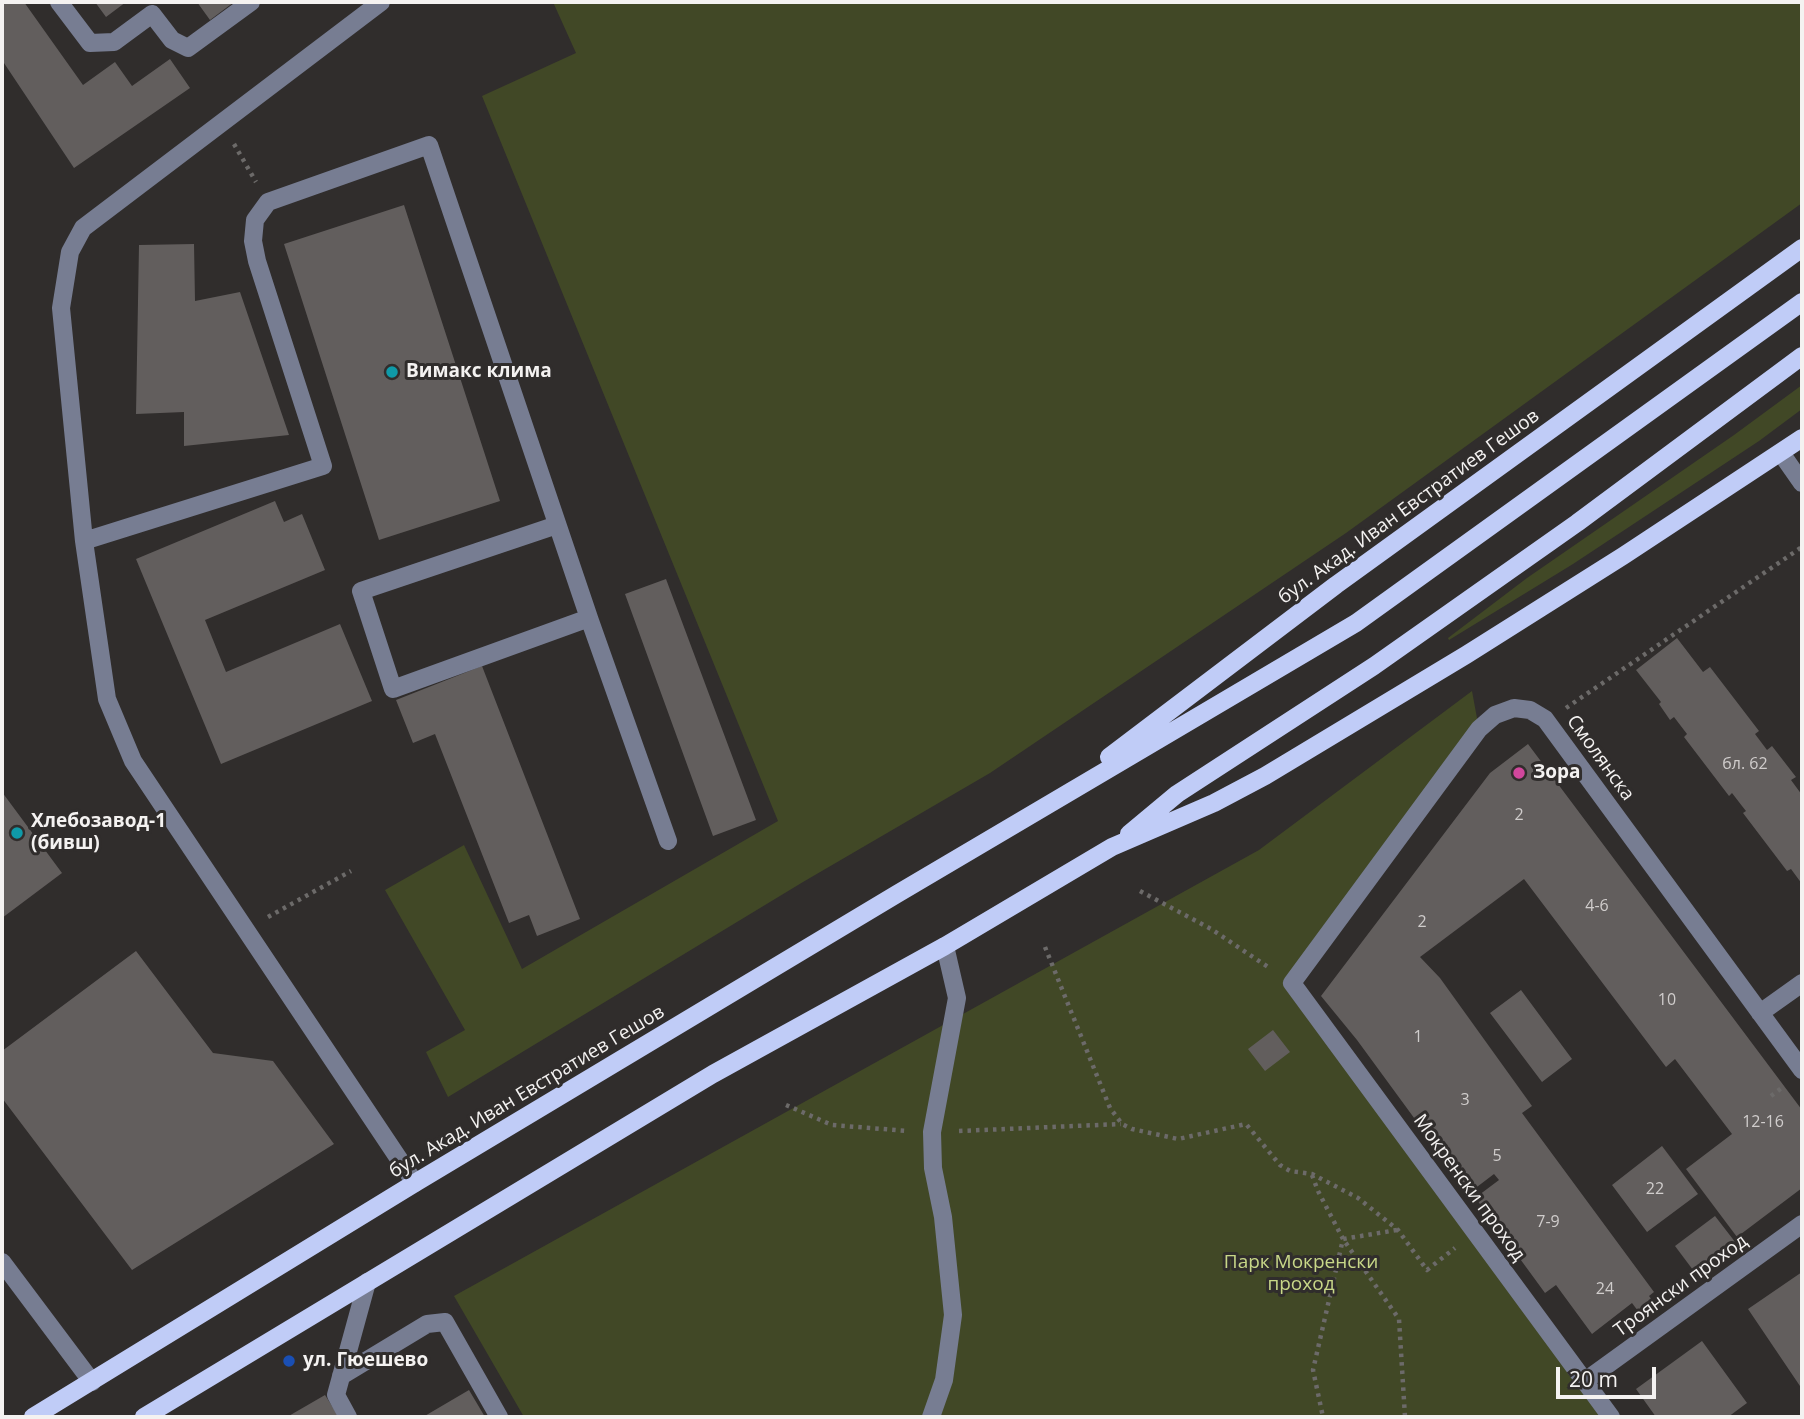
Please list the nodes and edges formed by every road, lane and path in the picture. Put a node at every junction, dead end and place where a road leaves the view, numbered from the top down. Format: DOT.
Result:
graph roads {
  1 [pos="59,2"];
  2 [pos="251,2"];
  3 [pos="381,2"];
  4 [pos="221,122"];
  5 [pos="268,202"];
  6 [pos="1802,248"];
  7 [pos="1802,303"];
  8 [pos="1802,356"];
  9 [pos="1802,438"];
  10 [pos="1780,453"];
  11 [pos="1802,483"];
  12 [pos="557,525"];
  13 [pos="83,541"];
  14 [pos="1802,547"];
  15 [pos="589,618"];
  16 [pos="1567,707"];
  17 [pos="1045,806"];
  18 [pos="668,841"];
  19 [pos="1112,847"];
  20 [pos="351,871"];
  21 [pos="1140,891"];
  22 [pos="246,929"];
  23 [pos="945,946"];
  24 [pos="1045,947"];
  25 [pos="1292,983"];
  26 [pos="1802,983"];
  27 [pos="1760,1013"];
  28 [pos="1802,1070"];
  29 [pos="1784,1086"];
  30 [pos="1771,1096"];
  31 [pos="1312,1174"];
  32 [pos="415,1183"];
  33 [pos="1802,1224"];
  34 [pos="1398,1230"];
  35 [pos="1476,1233"];
  36 [pos="1343,1239"];
  37 [pos="2,1262"];
  38 [pos="367,1282"];
  39 [pos="341,1376"];
  40 [pos="92,1381"];
  41 [pos="1585,1381"];
  42 [pos="1406,1416"];
  43 [pos="33,1417"];
  44 [pos="144,1417"];
  45 [pos="348,1417"];
  46 [pos="499,1417"];
  47 [pos="931,1417"];
  48 [pos="1323,1417"];
  49 [pos="1398,1417"];
  50 [pos="1611,1417"];
  1 -- 2 [label="street"];
  3 -- 4 [label="street"];
  4 -- 5 [label="path"];
  4 -- 13 [label="street"];
  5 -- 12 [label="street"];
  5 -- 13 [label="street"];
  6 -- 17 [label="main road, бул. Акад. Иван Евстратиев Гешов"];
  7 -- 17 [label="main road, бул. Акад. Иван Евстратиев Гешов"];
  8 -- 19 [label="main road"];
  9 -- 10 [label="main road"];
  10 -- 11 [label="street"];
  10 -- 19 [label="main road"];
  12 -- 15 [label="street"];
  12 -- 15 [label="street"];
  13 -- 22 [label="street"];
  14 -- 16 [label="path"];
  15 -- 18 [label="street"];
  17 -- 32 [label="main road, бул. Акад. Иван Евстратиев Гешов"];
  19 -- 23 [label="main road"];
  20 -- 22 [label="path"];
  21 -- 25 [label="path"];
  22 -- 32 [label="street"];
  23 -- 38 [label="main road"];
  23 -- 47 [label="street"];
  24 -- 31 [label="path"];
  25 -- 27 [label="street, Смолянска"];
  25 -- 35 [label="street, Мокренски проход"];
  26 -- 27 [label="street"];
  27 -- 28 [label="street, Смолянска"];
  29 -- 30 [label="path"];
  31 -- 34 [label="path"];
  31 -- 36 [label="path"];
  32 -- 40 [label="main road, бул. Акад. Иван Евстратиев Гешов"];
  33 -- 41 [label="street, Троянски проход"];
  34 -- 35 [label="path"];
  34 -- 36 [label="path"];
  35 -- 41 [label="street, Мокренски проход"];
  36 -- 42 [label="path"];
  36 -- 48 [label="path"];
  37 -- 40 [label="street"];
  38 -- 39 [label="street"];
  38 -- 44 [label="main road"];
  39 -- 45 [label="street"];
  39 -- 46 [label="street"];
  40 -- 43 [label="main road, бул. Акад. Иван Евстратиев Гешов"];
  41 -- 50 [label="street, Мокренски проход"];
  42 -- 49 [label="path"];
}
